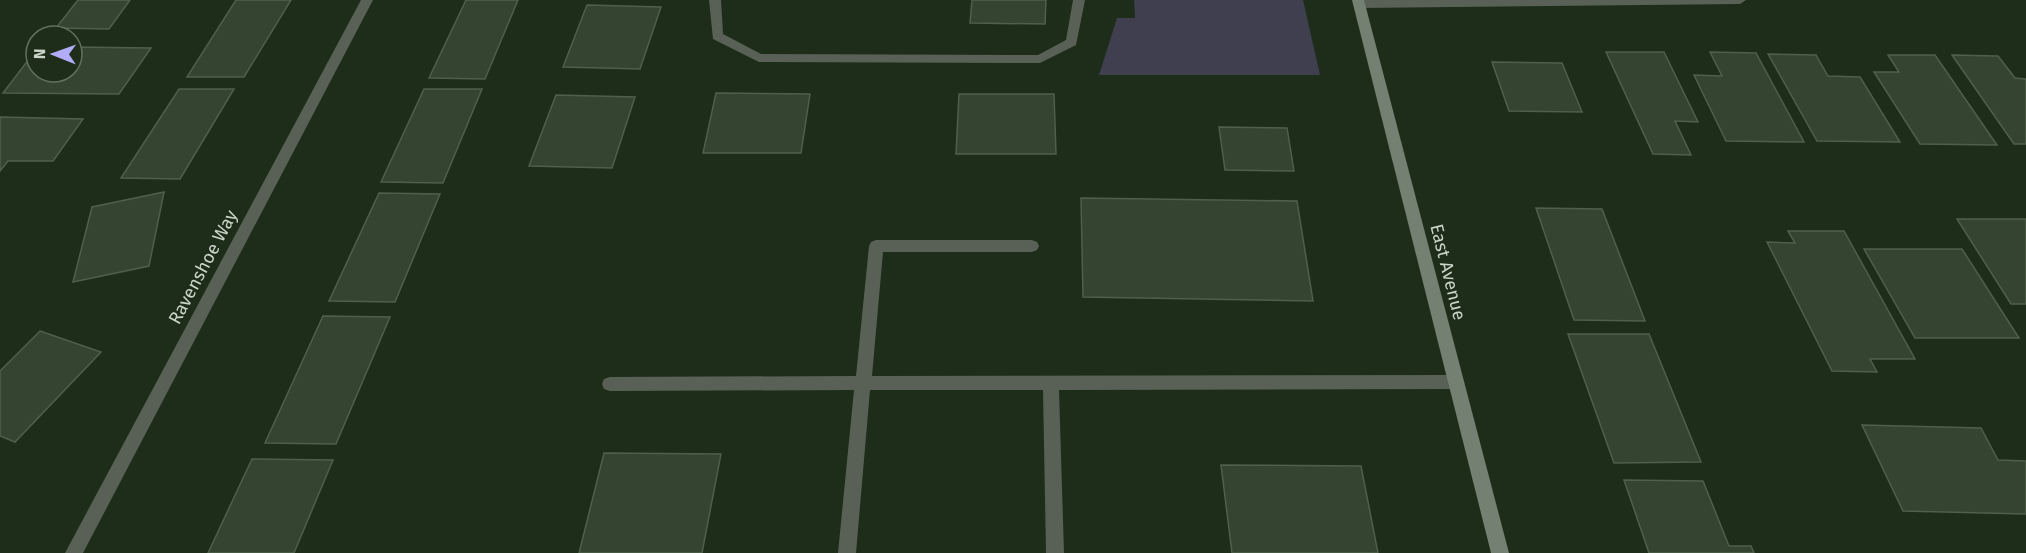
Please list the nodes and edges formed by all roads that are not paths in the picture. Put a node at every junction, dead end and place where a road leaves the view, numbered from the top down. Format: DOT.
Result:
graph roads {
  1 [pos="367,0"];
  2 [pos="715,0"];
  3 [pos="1079,0"];
  4 [pos="1740,0"];
  5 [pos="1358,2"];
  6 [pos="1032,246"];
  7 [pos="1051,382"];
  8 [pos="1456,382"];
  9 [pos="863,383"];
  10 [pos="610,384"];
  11 [pos="74,553"];
  12 [pos="847,553"];
  13 [pos="1055,553"];
  14 [pos="1500,553"];
  1 -- 11 [label="street, Ravenshoe Way"];
  2 -- 3 [label="street"];
  4 -- 5 [label="street"];
  5 -- 8 [label="main road, East Avenue"];
  6 -- 9 [label="street"];
  7 -- 8 [label="street"];
  7 -- 9 [label="street"];
  7 -- 13 [label="street"];
  8 -- 14 [label="main road, East Avenue"];
  9 -- 10 [label="street"];
  9 -- 12 [label="street"];
}
